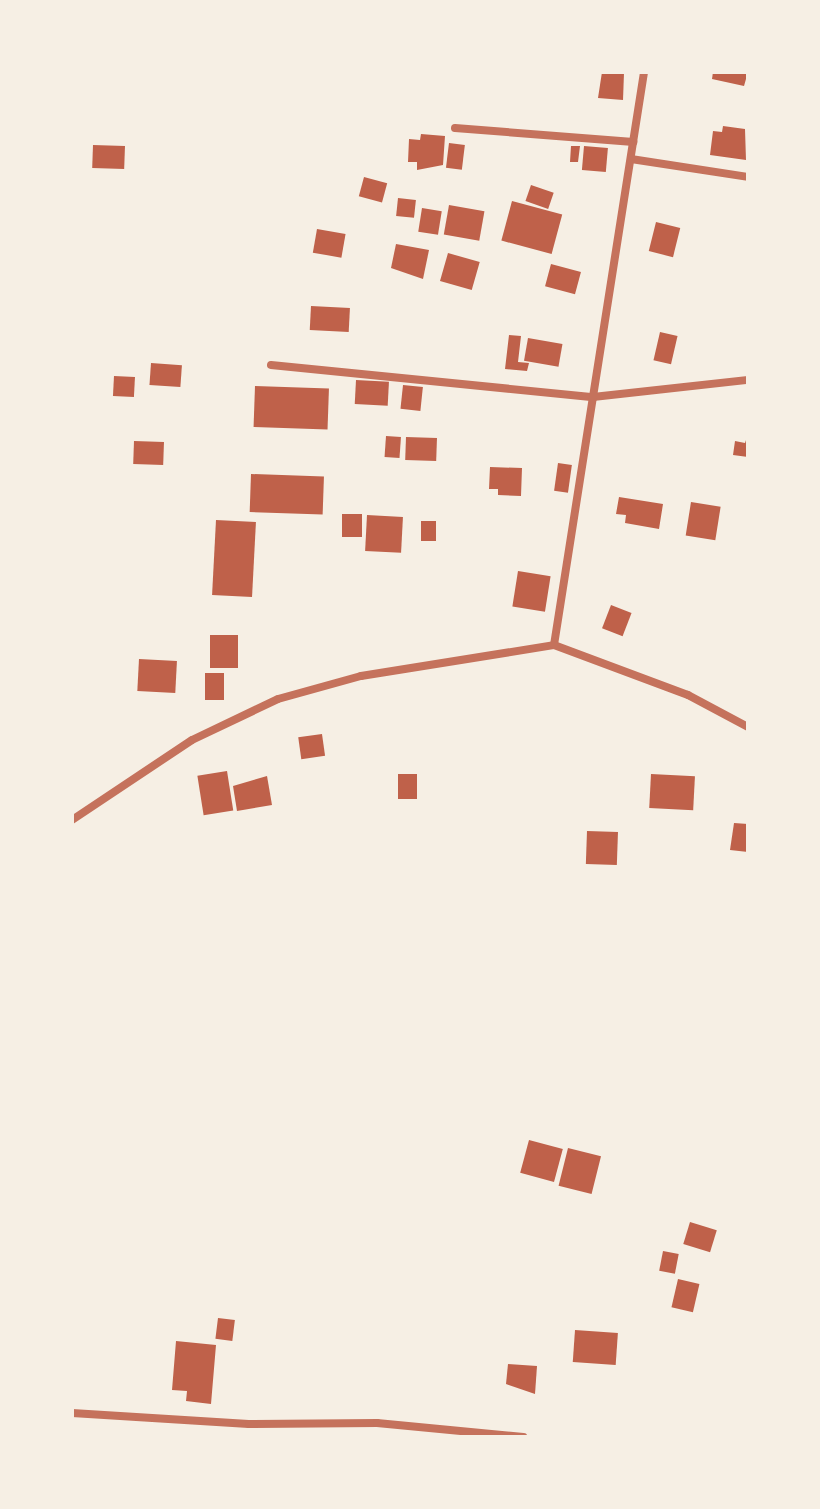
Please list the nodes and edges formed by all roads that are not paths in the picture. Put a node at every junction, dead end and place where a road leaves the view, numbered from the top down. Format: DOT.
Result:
graph roads {
  1 [pos="644,72"];
  2 [pos="455,128"];
  3 [pos="633,142"];
  4 [pos="631,159"];
  5 [pos="748,177"];
  6 [pos="271,365"];
  7 [pos="748,380"];
  8 [pos="593,397"];
  9 [pos="554,645"];
  10 [pos="748,727"];
  11 [pos="72,820"];
  12 [pos="72,1413"];
  13 [pos="523,1437"];
  1 -- 3 [label="street"];
  2 -- 3 [label="street"];
  3 -- 4 [label="street"];
  4 -- 5 [label="street"];
  4 -- 8 [label="street"];
  6 -- 8 [label="street"];
  7 -- 8 [label="street"];
  8 -- 9 [label="street"];
  9 -- 10 [label="street"];
  9 -- 11 [label="street"];
  12 -- 13 [label="street"];
}
